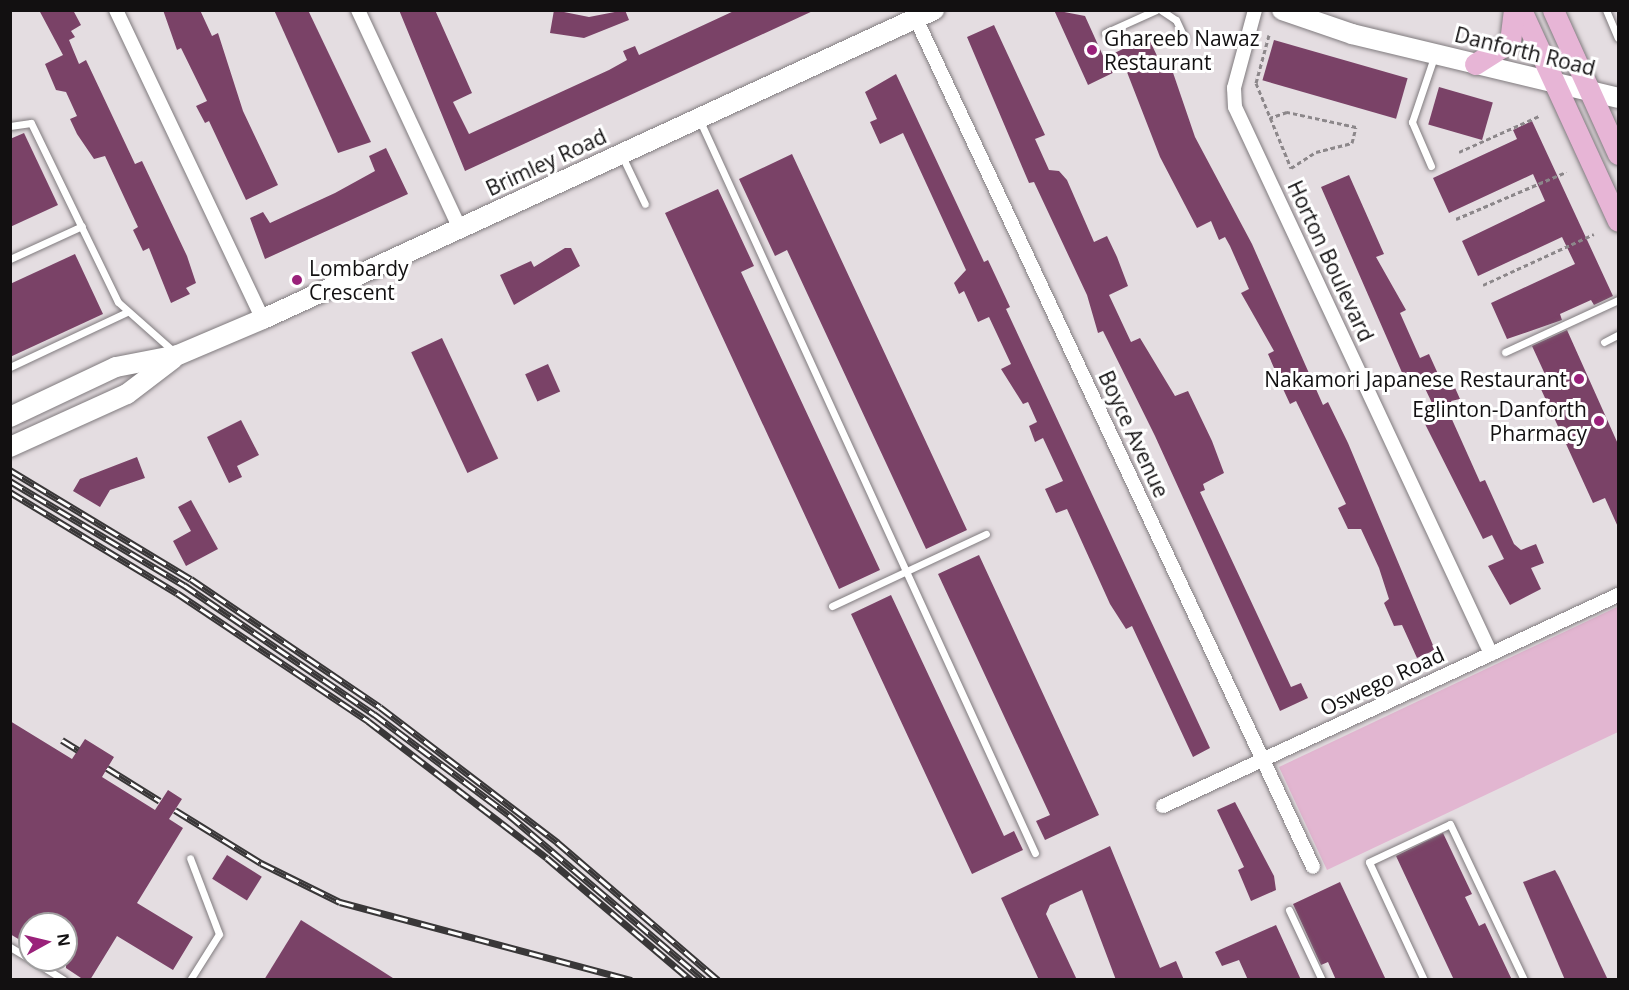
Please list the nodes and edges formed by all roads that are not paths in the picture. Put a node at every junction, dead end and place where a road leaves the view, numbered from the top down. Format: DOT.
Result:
graph roads {
  1 [pos="116,10"];
  2 [pos="358,10"];
  3 [pos="1156,10"];
  4 [pos="1161,10"];
  5 [pos="1255,10"];
  6 [pos="1282,10"];
  7 [pos="1514,10"];
  8 [pos="1521,10"];
  9 [pos="1553,10"];
  10 [pos="1606,10"];
  11 [pos="929,13"];
  12 [pos="1105,33"];
  13 [pos="1618,38"];
  14 [pos="1185,39"];
  15 [pos="1434,54"];
  16 [pos="1474,64"];
  17 [pos="1555,84"];
  18 [pos="1591,93"];
  19 [pos="1618,98"];
  20 [pos="699,119"];
  21 [pos="10,126"];
  22 [pos="621,154"];
  23 [pos="1618,154"];
  24 [pos="1431,166"];
  25 [pos="645,204"];
  26 [pos="1618,221"];
  27 [pos="82,226"];
  28 [pos="460,229"];
  29 [pos="10,260"];
  30 [pos="1618,300"];
  31 [pos="127,312"];
  32 [pos="263,319"];
  33 [pos="1618,335"];
  34 [pos="1604,342"];
  35 [pos="1505,352"];
  36 [pos="178,355"];
  37 [pos="10,367"];
  38 [pos="10,417"];
  39 [pos="10,447"];
  40 [pos="986,534"];
  41 [pos="906,571"];
  42 [pos="1618,595"];
  43 [pos="832,606"];
  44 [pos="1491,654"];
  45 [pos="1262,758"];
  46 [pos="1163,806"];
  47 [pos="1035,853"];
  48 [pos="190,858"];
  49 [pos="1313,867"];
  50 [pos="1289,910"];
  51 [pos="189,980"];
  52 [pos="1322,980"];
  53 [pos="1424,980"];
  54 [pos="1524,980"];
  1 -- 32 [label="street"];
  2 -- 28 [label="street"];
  3 -- 12 [label="lane"];
  4 -- 14 [label="lane"];
  5 -- 44 [label="street, Horton Boulevard"];
  6 -- 15 [label="main road, Danforth Road"];
  7 -- 16 [label="main road"];
  8 -- 17 [label="main road"];
  9 -- 18 [label="main road"];
  10 -- 13 [label="lane"];
  11 -- 20 [label="main road, Brimley Road"];
  11 -- 45 [label="street, Boyce Avenue"];
  15 -- 16 [label="main road, Danforth Road"];
  15 -- 24 [label="lane"];
  16 -- 17 [label="main road, Danforth Road"];
  17 -- 18 [label="main road, Danforth Road"];
  17 -- 26 [label="main road"];
  18 -- 19 [label="main road, Danforth Road"];
  18 -- 23 [label="main road"];
  20 -- 22 [label="main road, Brimley Road"];
  20 -- 41 [label="lane"];
  21 -- 27 [label="lane"];
  22 -- 25 [label="lane"];
  22 -- 28 [label="main road, Brimley Road"];
  27 -- 29 [label="lane"];
  27 -- 31 [label="lane"];
  28 -- 32 [label="main road, Brimley Road"];
  30 -- 35 [label="lane"];
  31 -- 36 [label="lane"];
  31 -- 37 [label="lane"];
  32 -- 36 [label="main road, Brimley Road"];
  33 -- 34 [label="lane"];
  36 -- 38 [label="main road, Brimley Road"];
  36 -- 39 [label="main road, Brimley Road"];
  40 -- 41 [label="lane"];
  41 -- 43 [label="lane"];
  41 -- 47 [label="lane"];
  42 -- 44 [label="street, Oswego Road"];
  44 -- 45 [label="street, Oswego Road"];
  45 -- 46 [label="street, Oswego Road"];
  45 -- 49 [label="street, Boyce Avenue"];
  48 -- 51 [label="lane"];
  50 -- 52 [label="lane"];
  53 -- 54 [label="lane"];
}
